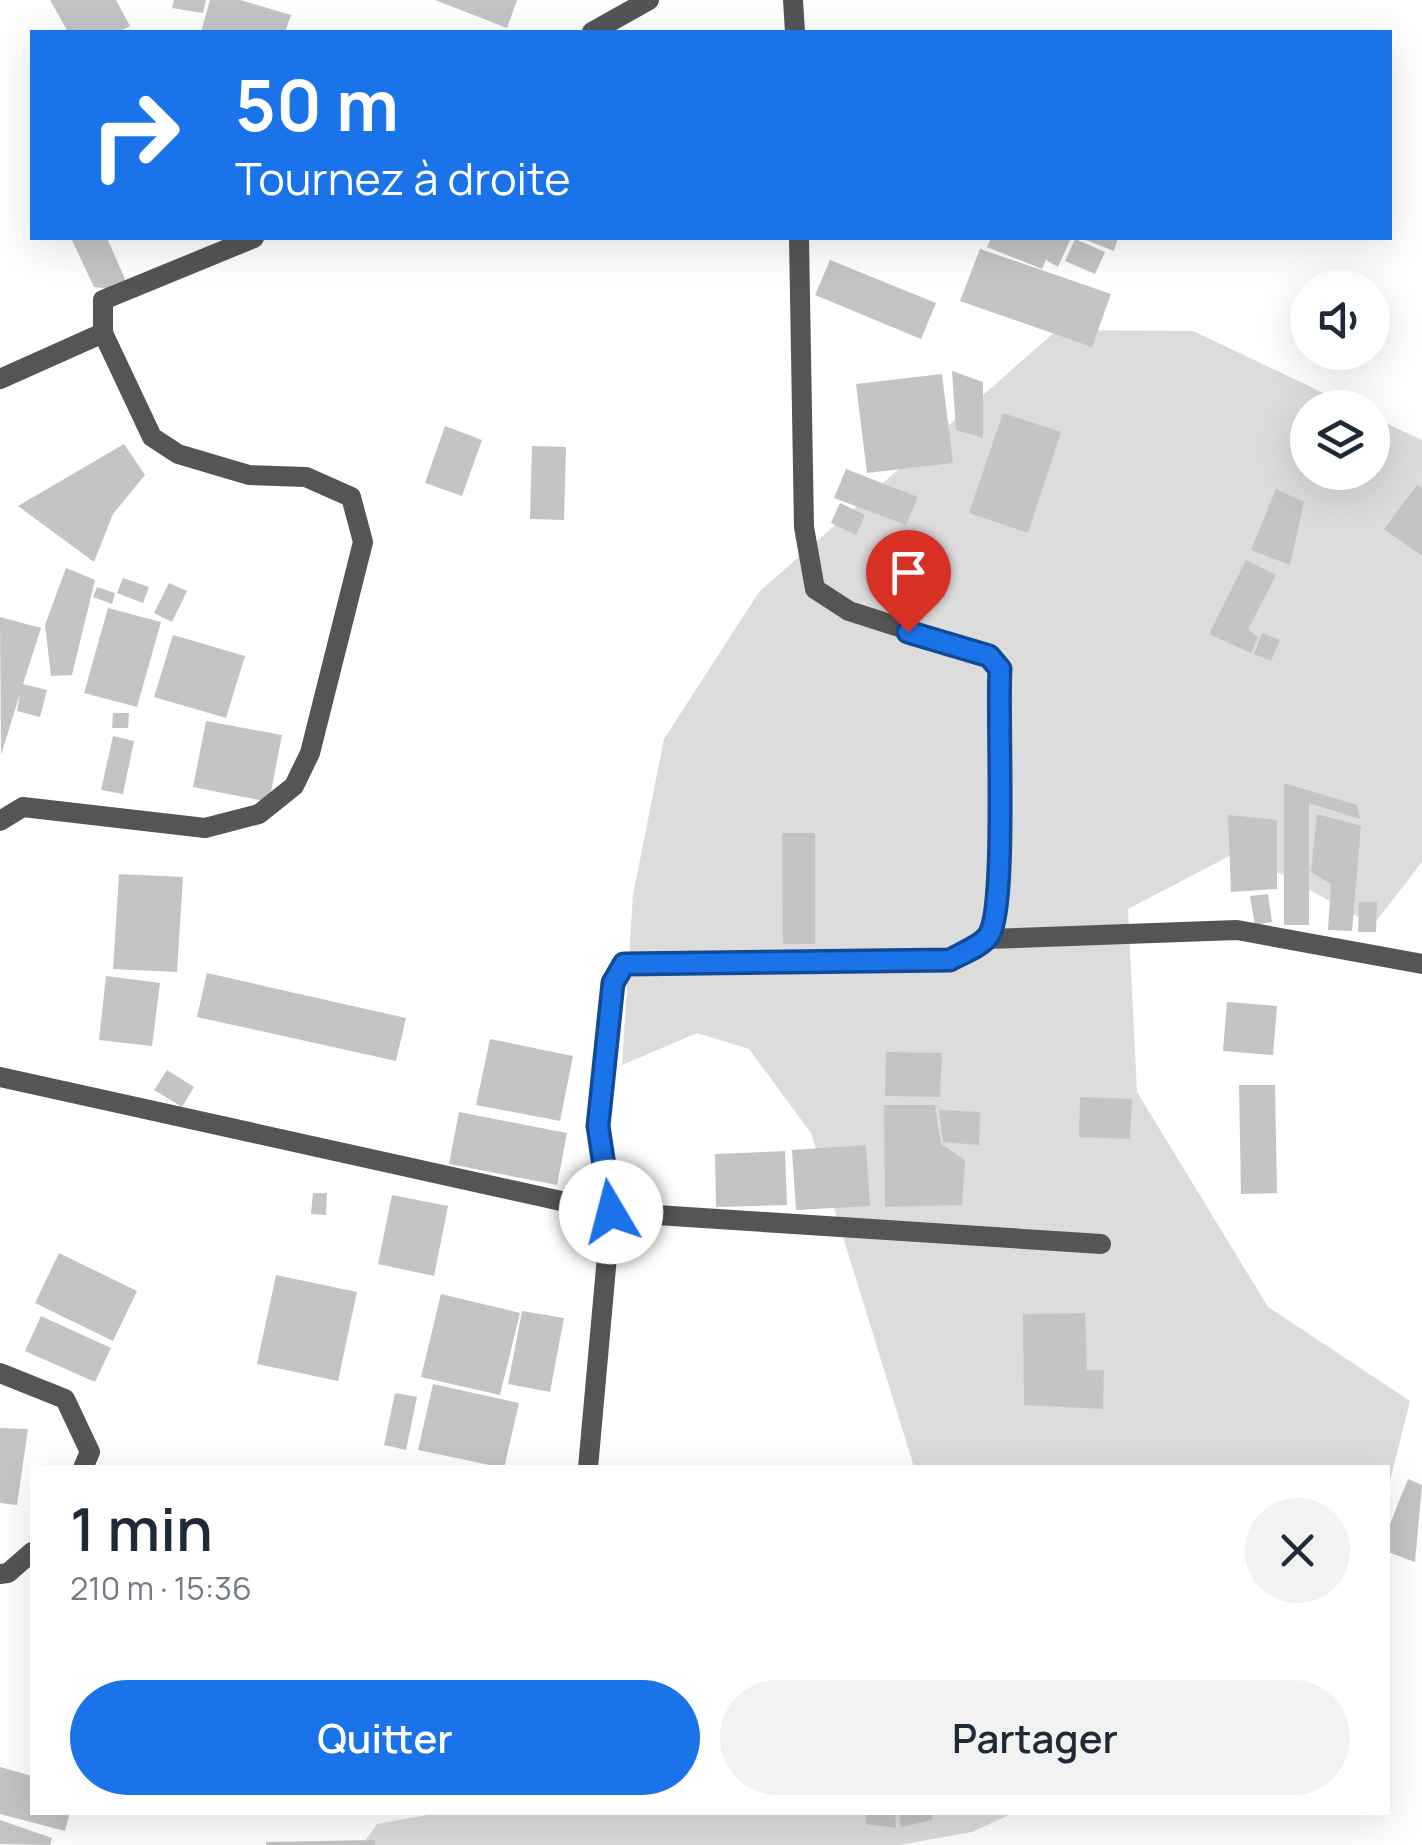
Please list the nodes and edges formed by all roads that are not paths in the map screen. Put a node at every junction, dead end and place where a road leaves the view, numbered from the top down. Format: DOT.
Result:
graph roads {
  1 [pos="649,0"];
  2 [pos="794,0"];
  3 [pos="596,30"];
  4 [pos="795,30"];
  5 [pos="249,240"];
  6 [pos="799,240"];
  7 [pos="103,333"];
  8 [pos="0,379"];
  9 [pos="0,821"];
  10 [pos="987,938"];
  11 [pos="1422,964"];
  12 [pos="0,1077"];
  13 [pos="611,1212"];
  14 [pos="1101,1244"];
  15 [pos="0,1373"];
  16 [pos="84,1465"];
  17 [pos="588,1465"];
  18 [pos="30,1554"];
  19 [pos="0,1574"];
  1 -- 3 [label="street"];
  2 -- 4 [label="street"];
  5 -- 7 [label="street"];
  6 -- 10 [label="street"];
  7 -- 8 [label="street"];
  7 -- 9 [label="street"];
  10 -- 11 [label="street"];
  10 -- 13 [label="street"];
  12 -- 13 [label="street"];
  13 -- 14 [label="street"];
  13 -- 17 [label="street"];
  15 -- 16 [label="street"];
  18 -- 19 [label="street"];
}
